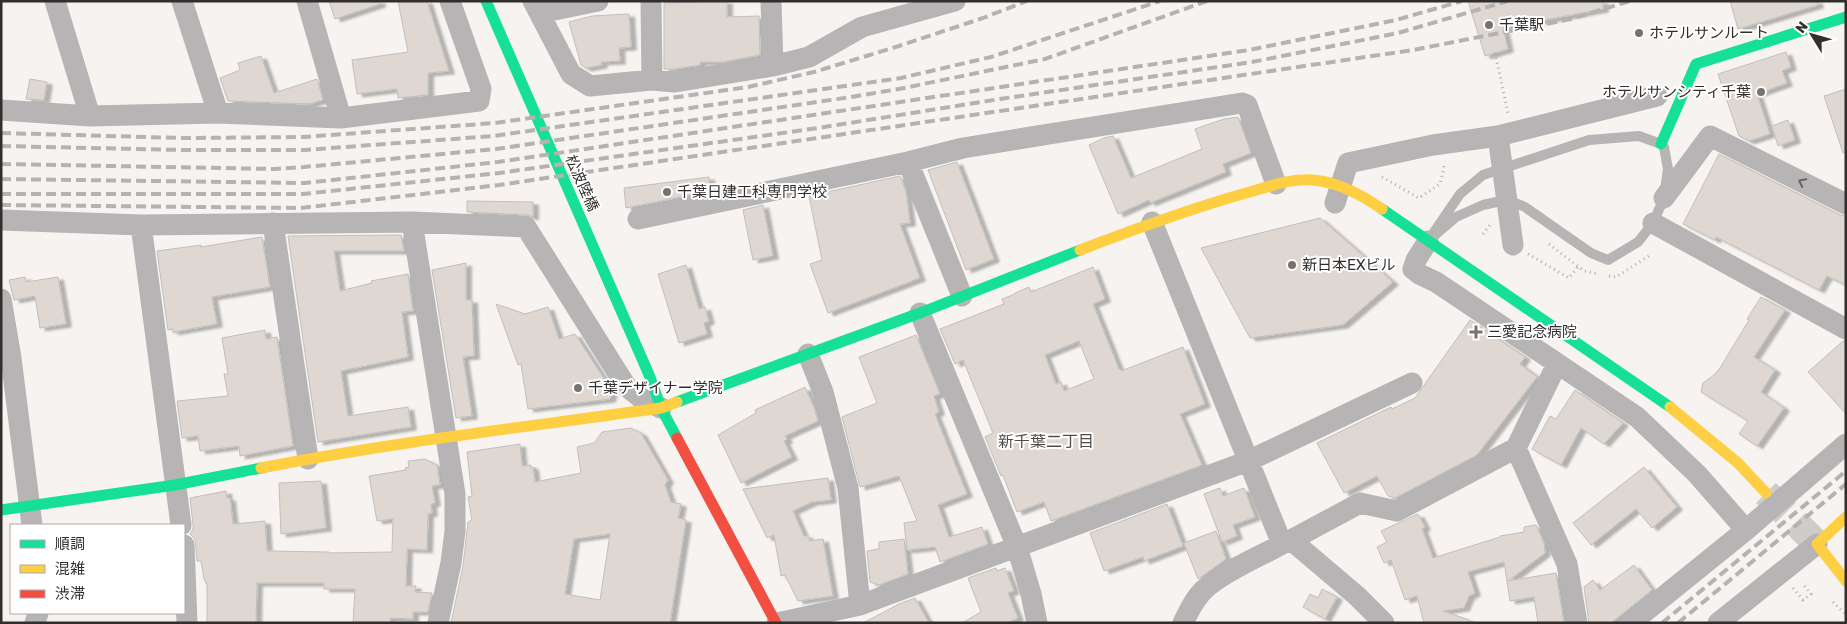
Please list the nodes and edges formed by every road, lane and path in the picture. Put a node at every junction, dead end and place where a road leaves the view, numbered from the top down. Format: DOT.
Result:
graph roads {
  1 [pos="55,1"];
  2 [pos="182,1"];
  3 [pos="307,1"];
  4 [pos="450,1"];
  5 [pos="486,1"];
  6 [pos="598,1"];
  7 [pos="651,1"];
  8 [pos="772,1"];
  9 [pos="955,1"];
  10 [pos="536,7"];
  11 [pos="1846,17"];
  12 [pos="1496,52"];
  13 [pos="773,66"];
  14 [pos="652,80"];
  15 [pos="1657,96"];
  16 [pos="1,110"];
  17 [pos="218,113"];
  18 [pos="90,116"];
  19 [pos="1508,116"];
  20 [pos="341,118"];
  21 [pos="1498,136"];
  22 [pos="1661,144"];
  23 [pos="908,162"];
  24 [pos="1276,184"];
  25 [pos="1664,198"];
  26 [pos="1335,203"];
  27 [pos="1846,204"];
  28 [pos="638,219"];
  29 [pos="1,220"];
  30 [pos="412,222"];
  31 [pos="1152,222"];
  32 [pos="273,223"];
  33 [pos="1653,223"];
  34 [pos="141,225"];
  35 [pos="1428,241"];
  36 [pos="1513,245"];
  37 [pos="1578,267"];
  38 [pos="962,296"];
  39 [pos="1,299"];
  40 [pos="920,312"];
  41 [pos="1846,329"];
  42 [pos="808,354"];
  43 [pos="6,359"];
  44 [pos="1557,364"];
  45 [pos="1412,383"];
  46 [pos="661,408"];
  47 [pos="445,438"];
  48 [pos="1846,444"];
  49 [pos="1516,448"];
  50 [pos="308,459"];
  51 [pos="1248,461"];
  52 [pos="175,485"];
  53 [pos="1766,493"];
  54 [pos="1,510"];
  55 [pos="31,516"];
  56 [pos="1846,517"];
  57 [pos="181,524"];
  58 [pos="1746,530"];
  59 [pos="1287,542"];
  60 [pos="1817,544"];
  61 [pos="1017,547"];
  62 [pos="1846,580"];
  63 [pos="185,584"];
  64 [pos="860,605"];
  65 [pos="186,623"];
  66 [pos="438,623"];
  67 [pos="776,623"];
  68 [pos="1038,623"];
  69 [pos="1183,623"];
  70 [pos="1384,623"];
  71 [pos="1577,623"];
  72 [pos="1631,623"];
  73 [pos="1718,623"];
  1 -- 18 [label="street"];
  2 -- 17 [label="street"];
  3 -- 20 [label="street"];
  4 -- 20 [label="street"];
  5 -- 46 [label="street, 松波陸橋"];
  6 -- 10 [label="street"];
  7 -- 14 [label="street"];
  8 -- 13 [label="street"];
  9 -- 13 [label="street"];
  10 -- 14 [label="street"];
  11 -- 22 [label="street"];
  12 -- 19 [label="path"];
  13 -- 14 [label="street"];
  15 -- 21 [label="street"];
  16 -- 18 [label="street"];
  17 -- 18 [label="street"];
  17 -- 20 [label="street"];
  21 -- 26 [label="street"];
  21 -- 36 [label="street"];
  22 -- 25 [label="lane"];
  22 -- 35 [label="lane"];
  23 -- 24 [label="street"];
  23 -- 28 [label="street"];
  23 -- 38 [label="street"];
  24 -- 31 [label="street"];
  24 -- 35 [label="street"];
  27 -- 25 [label="street, one-way"];
  25 -- 33 [label="lane"];
  29 -- 34 [label="street"];
  30 -- 32 [label="street"];
  30 -- 46 [label="street"];
  30 -- 47 [label="street"];
  31 -- 38 [label="street"];
  31 -- 51 [label="street"];
  32 -- 34 [label="street"];
  32 -- 50 [label="street"];
  33 -- 35 [label="lane"];
  33 -- 41 [label="street"];
  34 -- 52 [label="street"];
  35 -- 44 [label="street"];
  35 -- 53 [label="street"];
  36 -- 37 [label="path"];
  38 -- 40 [label="street"];
  39 -- 43 [label="street"];
  40 -- 42 [label="street"];
  40 -- 61 [label="street"];
  42 -- 46 [label="street"];
  42 -- 64 [label="street"];
  43 -- 55 [label="street"];
  44 -- 49 [label="street"];
  44 -- 58 [label="street"];
  45 -- 51 [label="street"];
  46 -- 47 [label="street"];
  46 -- 67 [label="street, 松波陸橋"];
  47 -- 50 [label="street"];
  47 -- 66 [label="street"];
  48 -- 58 [label="street"];
  49 -- 59 [label="street"];
  49 -- 71 [label="street"];
  50 -- 52 [label="street"];
  51 -- 59 [label="street"];
  51 -- 61 [label="street"];
  52 -- 55 [label="street"];
  52 -- 57 [label="street"];
  54 -- 55 [label="street"];
  56 -- 60 [label="street"];
  58 -- 72 [label="street"];
  59 -- 69 [label="street"];
  59 -- 70 [label="street"];
  60 -- 62 [label="street"];
  60 -- 73 [label="street"];
  61 -- 64 [label="street"];
  61 -- 68 [label="street"];
  63 -- 65 [label="street"];
  64 -- 67 [label="street"];
}
